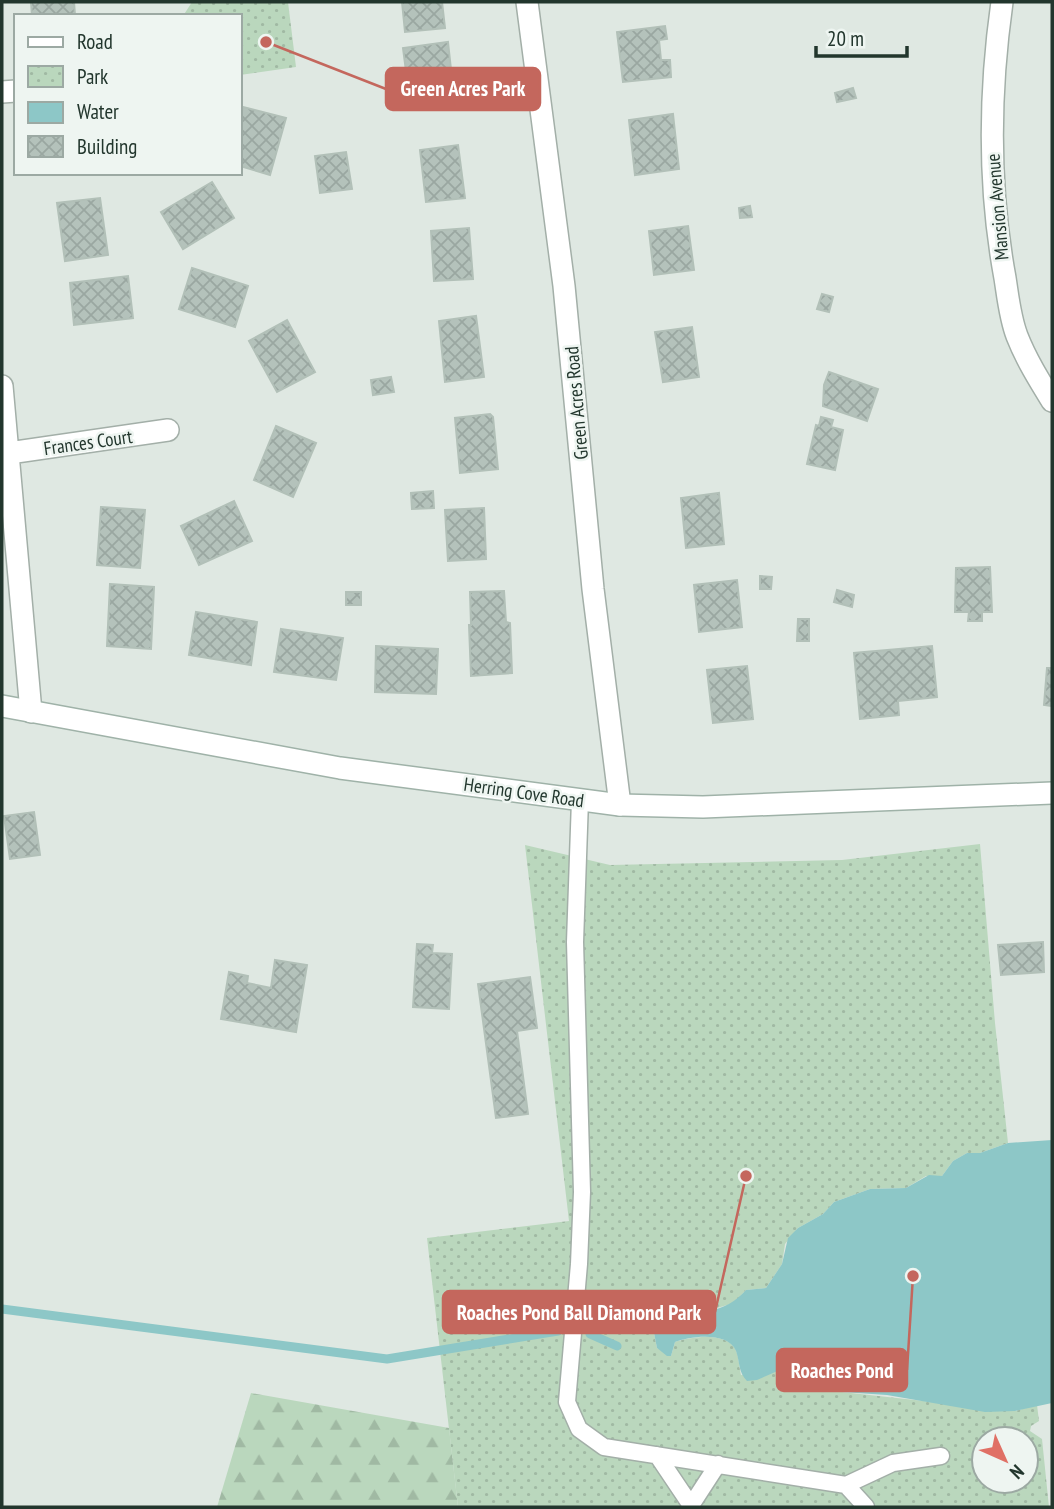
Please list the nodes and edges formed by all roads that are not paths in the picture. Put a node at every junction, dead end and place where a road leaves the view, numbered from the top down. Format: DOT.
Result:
graph roads {
  1 [pos="527,2"];
  2 [pos="1002,2"];
  3 [pos="2,386"];
  4 [pos="1052,401"];
  5 [pos="168,430"];
  6 [pos="9,453"];
  7 [pos="2,706"];
  8 [pos="31,712"];
  9 [pos="1052,793"];
  10 [pos="580,800"];
  11 [pos="620,805"];
  12 [pos="656,1455"];
  13 [pos="941,1456"];
  14 [pos="718,1464"];
  15 [pos="846,1485"];
  16 [pos="692,1505"];
  17 [pos="866,1507"];
  1 -- 11 [label="street, Green Acres Road"];
  2 -- 4 [label="street, Mansion Avenue"];
  3 -- 6 [label="street"];
  5 -- 6 [label="street, Frances Court"];
  6 -- 8 [label="street"];
  7 -- 8 [label="street, Herring Cove Road"];
  8 -- 10 [label="street, Herring Cove Road"];
  9 -- 11 [label="street, Herring Cove Road"];
  10 -- 11 [label="street, Herring Cove Road"];
  10 -- 12 [label="lane"];
  12 -- 14 [label="lane"];
  12 -- 16 [label="lane"];
  13 -- 15 [label="lane"];
  14 -- 15 [label="lane"];
  14 -- 16 [label="lane"];
  15 -- 17 [label="lane"];
}
